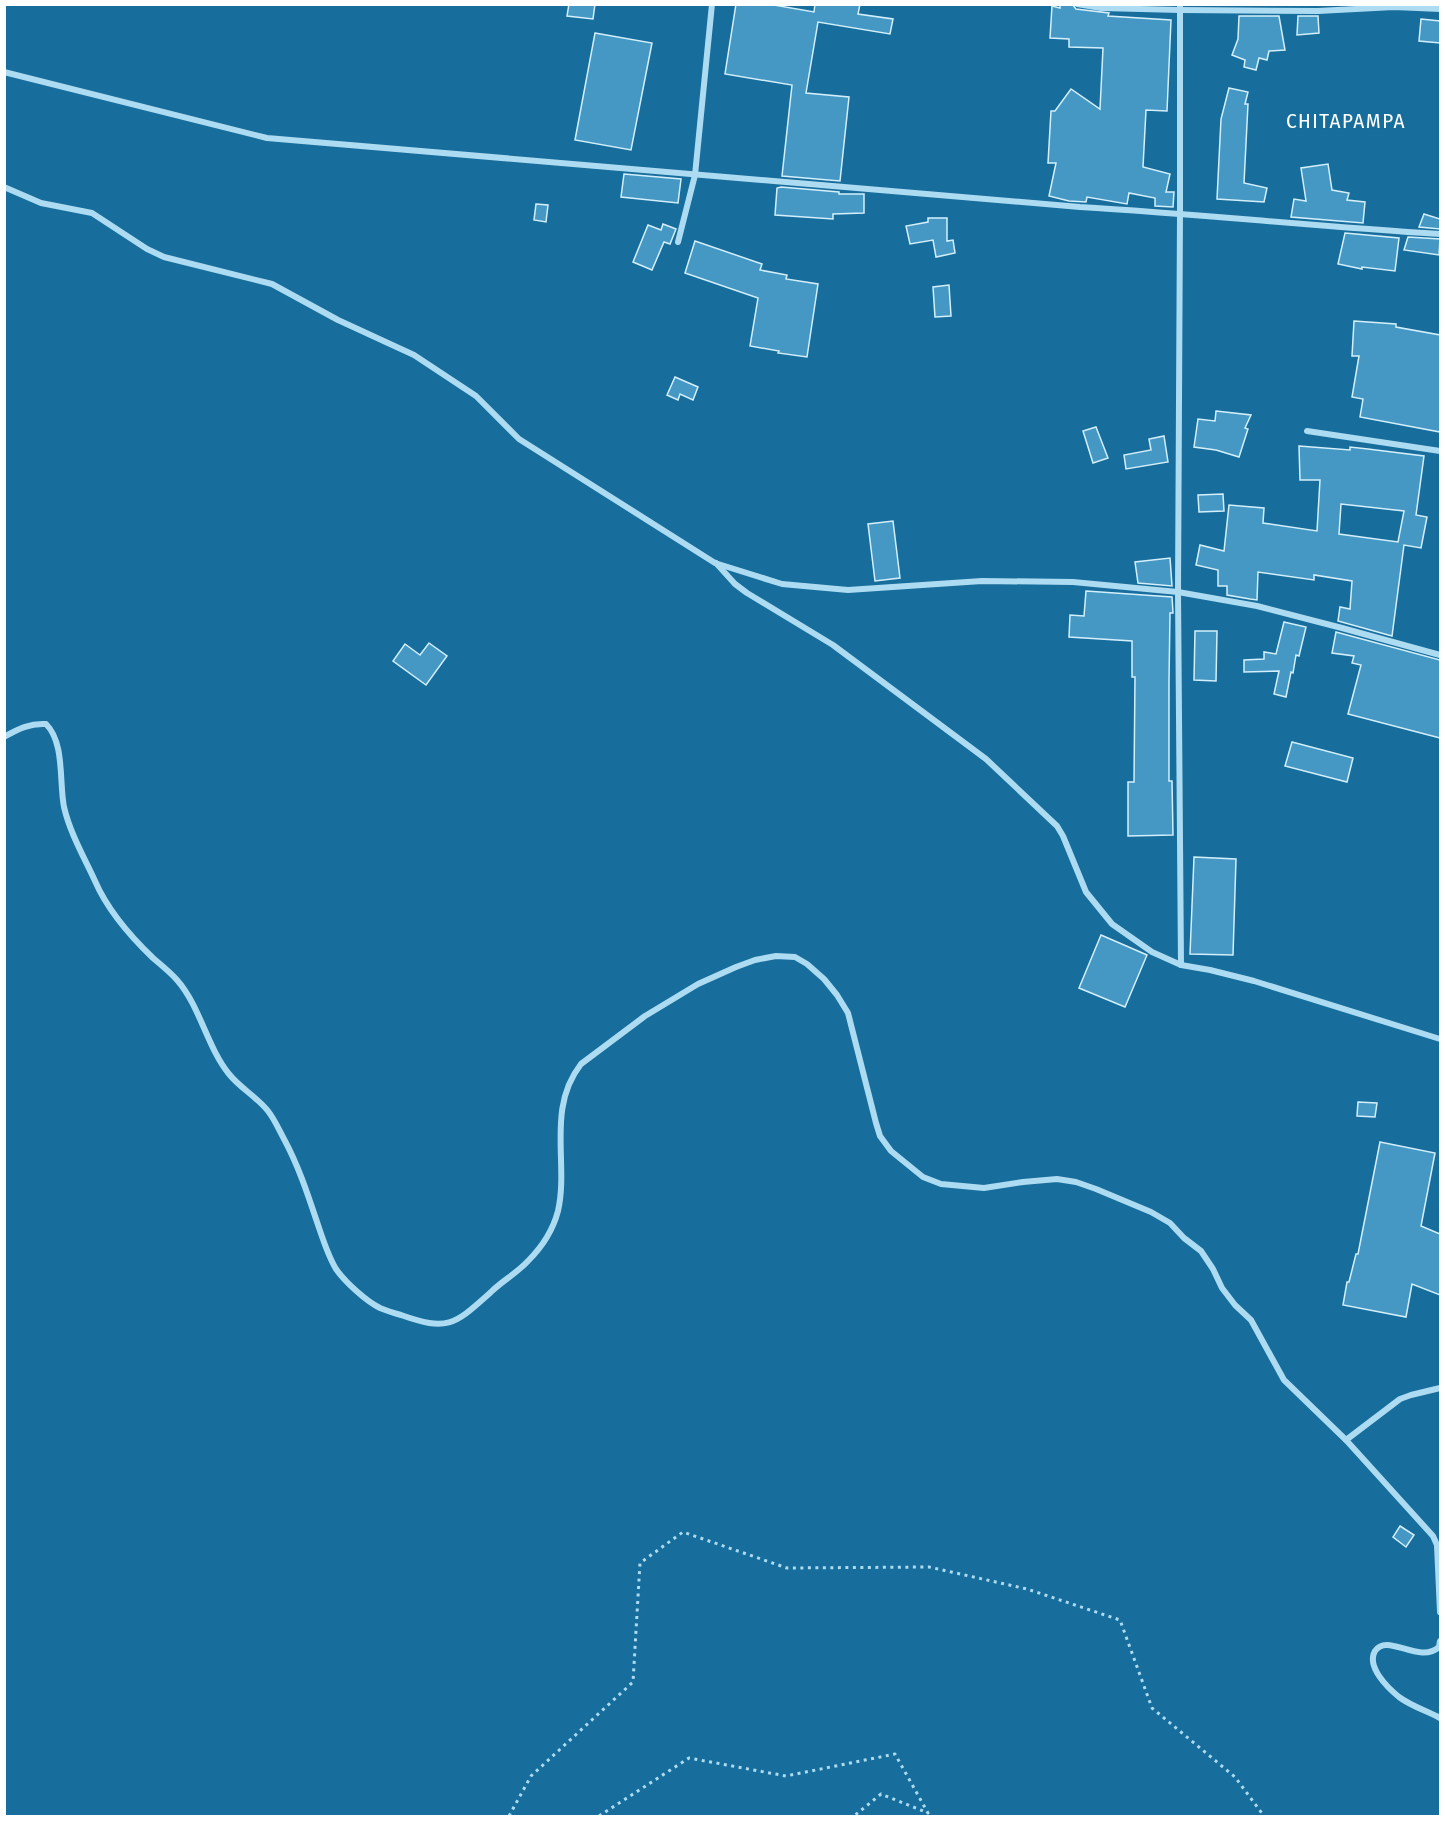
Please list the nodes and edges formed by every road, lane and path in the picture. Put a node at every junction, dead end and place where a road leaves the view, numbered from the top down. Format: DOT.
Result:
graph roads {
  1 [pos="711,4"];
  2 [pos="1077,4"];
  3 [pos="1180,7"];
  4 [pos="1440,9"];
  5 [pos="4,72"];
  6 [pos="695,176"];
  7 [pos="4,187"];
  8 [pos="1180,213"];
  9 [pos="1440,234"];
  10 [pos="678,242"];
  11 [pos="1307,431"];
  12 [pos="1440,451"];
  13 [pos="715,563"];
  14 [pos="1178,592"];
  15 [pos="1440,656"];
  16 [pos="4,737"];
  17 [pos="1181,965"];
  18 [pos="1440,1040"];
  19 [pos="1440,1388"];
  20 [pos="1346,1440"];
  21 [pos="1440,1612"];
  22 [pos="1440,1641"];
  23 [pos="1440,1718"];
  24 [pos="509,1816"];
  25 [pos="599,1816"];
  26 [pos="854,1816"];
  27 [pos="1264,1816"];
  1 -- 6 [label="street"];
  2 -- 3 [label="street"];
  3 -- 4 [label="street"];
  3 -- 8 [label="street"];
  5 -- 6 [label="street"];
  6 -- 8 [label="street"];
  6 -- 10 [label="street"];
  7 -- 13 [label="street"];
  8 -- 9 [label="street"];
  8 -- 14 [label="street"];
  11 -- 12 [label="street"];
  13 -- 14 [label="street"];
  13 -- 17 [label="street"];
  14 -- 15 [label="street"];
  14 -- 17 [label="street"];
  16 -- 20 [label="street"];
  17 -- 18 [label="street"];
  19 -- 20 [label="street"];
  20 -- 21 [label="street"];
  22 -- 23 [label="street"];
  24 -- 27 [label="path"];
  25 -- 26 [label="path"];
}
